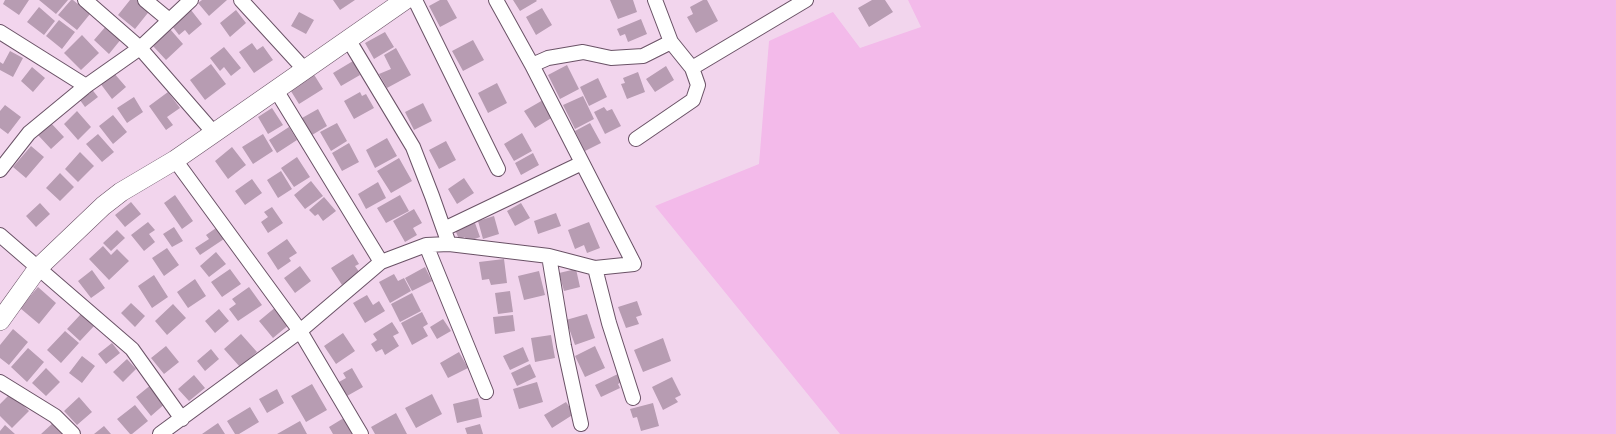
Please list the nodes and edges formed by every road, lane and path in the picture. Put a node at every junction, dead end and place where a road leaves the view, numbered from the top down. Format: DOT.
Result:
graph roads {
  1 [pos="85,0"];
  2 [pos="145,0"];
  3 [pos="191,0"];
  4 [pos="241,0"];
  5 [pos="404,0"];
  6 [pos="415,0"];
  7 [pos="496,0"];
  8 [pos="655,0"];
  9 [pos="806,0"];
  10 [pos="169,20"];
  11 [pos="0,32"];
  12 [pos="348,39"];
  13 [pos="671,42"];
  14 [pos="140,48"];
  15 [pos="532,65"];
  16 [pos="692,68"];
  17 [pos="305,70"];
  18 [pos="86,86"];
  19 [pos="276,90"];
  20 [pos="214,133"];
  21 [pos="636,139"];
  22 [pos="175,160"];
  23 [pos="582,163"];
  24 [pos="498,169"];
  25 [pos="0,170"];
  26 [pos="444,229"];
  27 [pos="0,235"];
  28 [pos="449,244"];
  29 [pos="426,245"];
  30 [pos="549,256"];
  31 [pos="381,262"];
  32 [pos="38,268"];
  33 [pos="595,268"];
  34 [pos="0,321"];
  35 [pos="300,331"];
  36 [pos="0,382"];
  37 [pos="486,392"];
  38 [pos="632,398"];
  39 [pos="182,419"];
  40 [pos="581,424"];
  41 [pos="73,434"];
  42 [pos="160,434"];
  43 [pos="361,434"];
  1 -- 14 [label="street"];
  2 -- 10 [label="street"];
  3 -- 10 [label="street"];
  4 -- 17 [label="street"];
  5 -- 12 [label="street"];
  6 -- 24 [label="street"];
  7 -- 15 [label="street"];
  8 -- 13 [label="street"];
  9 -- 16 [label="street"];
  10 -- 14 [label="street"];
  11 -- 18 [label="street"];
  12 -- 17 [label="street"];
  12 -- 26 [label="street"];
  13 -- 15 [label="street"];
  13 -- 16 [label="street"];
  14 -- 18 [label="street"];
  14 -- 20 [label="street"];
  15 -- 23 [label="street"];
  16 -- 21 [label="street"];
  17 -- 19 [label="street"];
  18 -- 25 [label="street"];
  19 -- 20 [label="street"];
  19 -- 31 [label="street"];
  20 -- 22 [label="street"];
  22 -- 32 [label="street"];
  22 -- 35 [label="street"];
  23 -- 26 [label="street"];
  23 -- 33 [label="street"];
  26 -- 28 [label="street"];
  27 -- 32 [label="street"];
  28 -- 29 [label="street"];
  28 -- 30 [label="street"];
  29 -- 31 [label="street"];
  29 -- 37 [label="street"];
  30 -- 33 [label="street"];
  30 -- 40 [label="street"];
  31 -- 35 [label="street"];
  32 -- 34 [label="street"];
  32 -- 39 [label="street"];
  33 -- 38 [label="street"];
  35 -- 39 [label="street"];
  35 -- 43 [label="street"];
  36 -- 41 [label="street"];
  39 -- 42 [label="street"];
}
